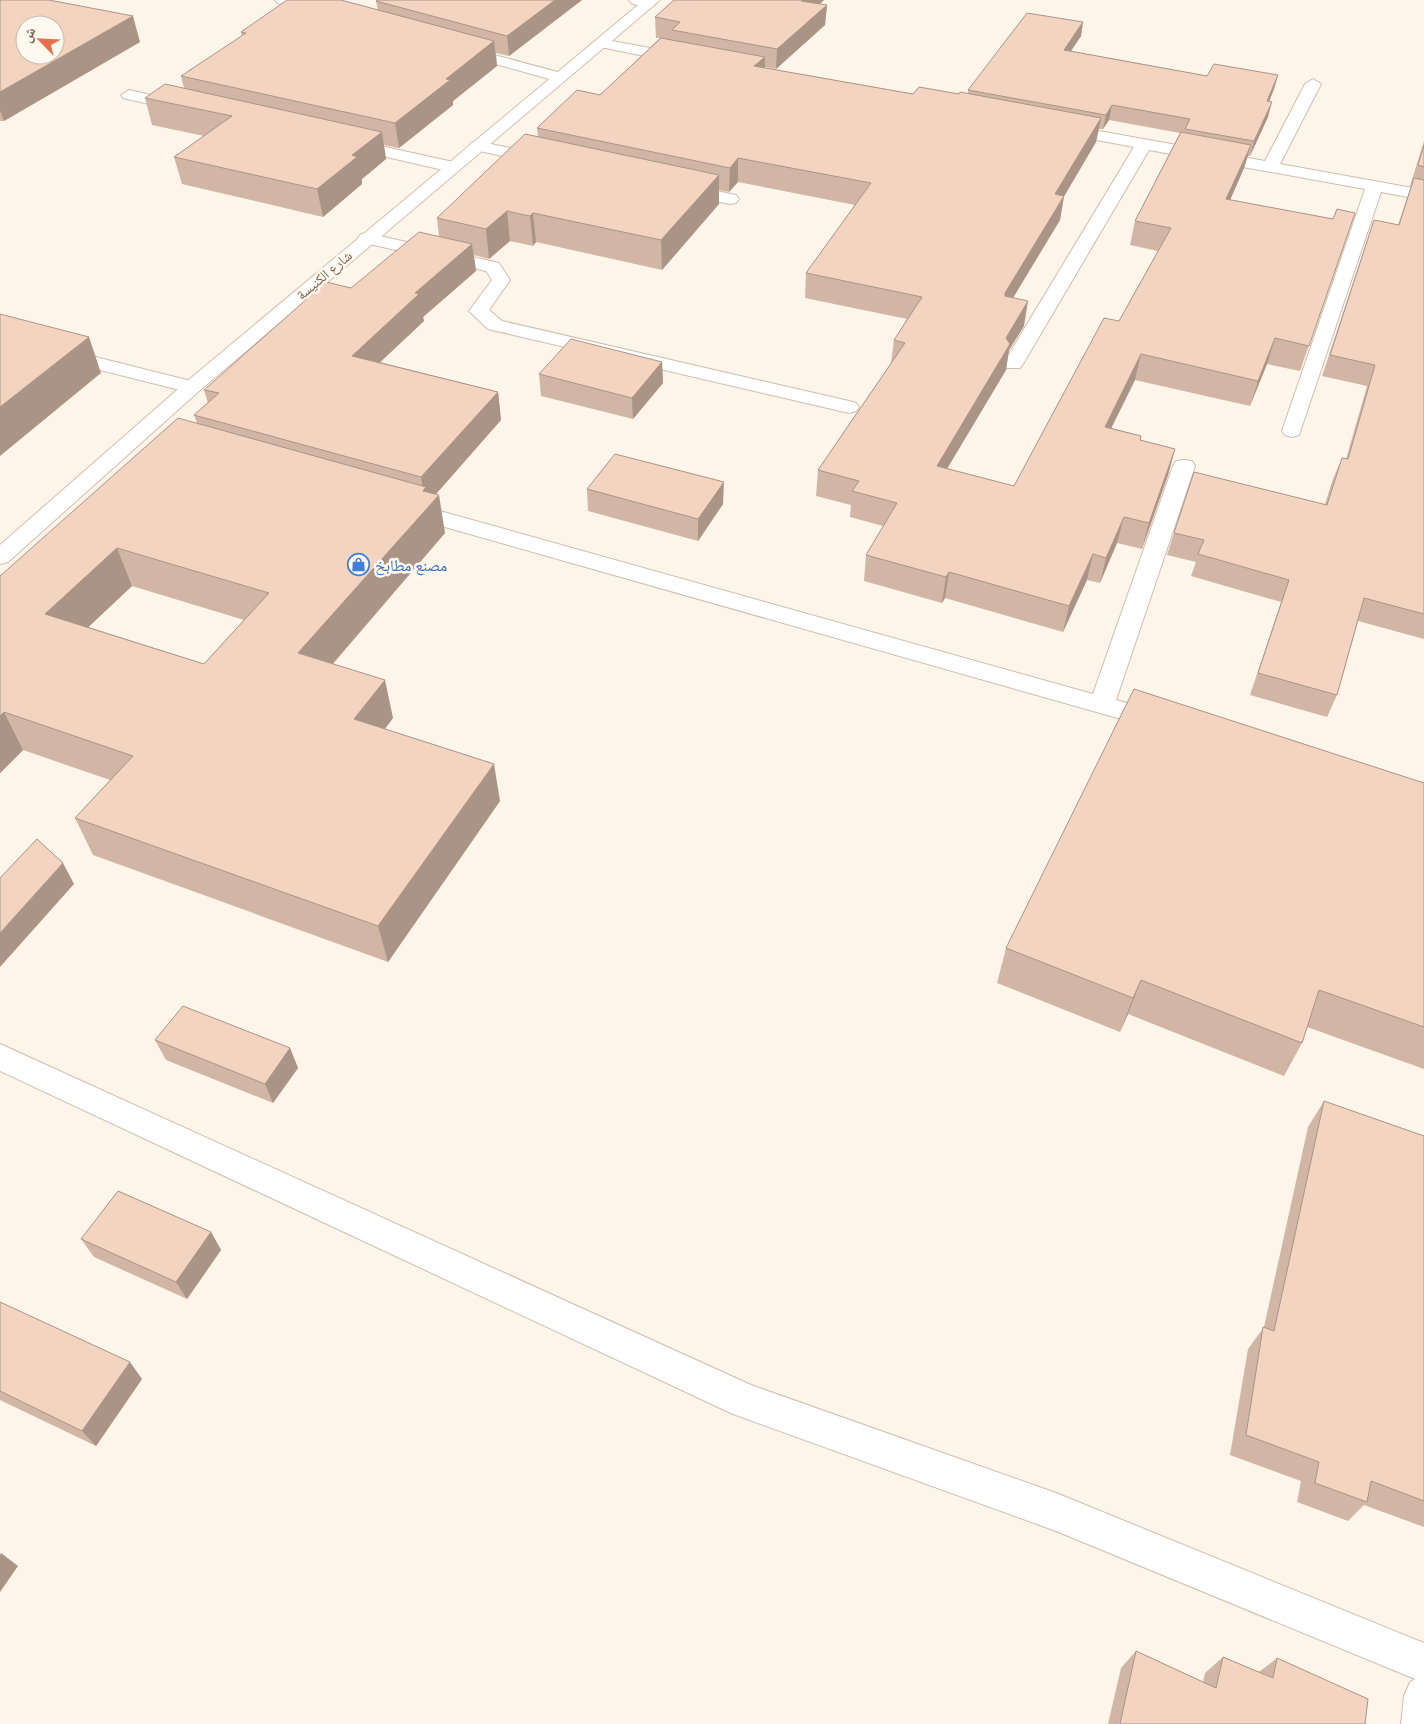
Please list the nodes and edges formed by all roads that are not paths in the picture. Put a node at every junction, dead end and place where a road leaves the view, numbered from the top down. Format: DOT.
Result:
graph roads {
  1 [pos="282,0"];
  2 [pos="646,2"];
  3 [pos="339,16"];
  4 [pos="601,43"];
  5 [pos="445,45"];
  6 [pos="698,61"];
  7 [pos="560,77"];
  8 [pos="1313,84"];
  9 [pos="129,95"];
  10 [pos="196,110"];
  11 [pos="1047,127"];
  12 [pos="329,139"];
  13 [pos="1144,145"];
  14 [pos="478,146"];
  15 [pos="555,162"];
  16 [pos="1271,166"];
  17 [pos="452,167"];
  18 [pos="662,185"];
  19 [pos="1374,186"];
  20 [pos="1424,195"];
  21 [pos="730,199"];
  22 [pos="367,238"];
  23 [pos="0,339"];
  24 [pos="1013,364"];
  25 [pos="192,387"];
  26 [pos="849,407"];
  27 [pos="1292,431"];
  28 [pos="141,434"];
  29 [pos="170,442"];
  30 [pos="1184,466"];
  31 [pos="381,502"];
  32 [pos="0,557"];
  33 [pos="1102,706"];
  34 [pos="1178,726"];
  35 [pos="0,1057"];
  36 [pos="1424,1662"];
  37 [pos="1424,1696"];
  38 [pos="1421,1724"];
  1 -- 3 [label="street"];
  2 -- 4 [label="street, شارع الكنيسة"];
  4 -- 6 [label="street"];
  4 -- 7 [label="street, شارع الكنيسة"];
  5 -- 7 [label="street"];
  7 -- 14 [label="street, شارع الكنيسة"];
  8 -- 16 [label="street"];
  9 -- 10 [label="street"];
  11 -- 13 [label="street"];
  12 -- 17 [label="street"];
  13 -- 16 [label="street"];
  13 -- 24 [label="street"];
  14 -- 15 [label="street"];
  14 -- 17 [label="street, شارع الكنيسة"];
  16 -- 19 [label="street"];
  17 -- 22 [label="street, شارع الكنيسة"];
  18 -- 21 [label="street"];
  19 -- 20 [label="street"];
  19 -- 27 [label="street"];
  22 -- 25 [label="street, شارع الكنيسة"];
  22 -- 26 [label="street"];
  23 -- 25 [label="street"];
  25 -- 28 [label="street, شارع الكنيسة"];
  28 -- 29 [label="street"];
  28 -- 32 [label="street, شارع الكنيسة"];
  30 -- 33 [label="street"];
  31 -- 33 [label="street"];
  33 -- 34 [label="street"];
  35 -- 36 [label="street"];
  37 -- 38 [label="street"];
}
